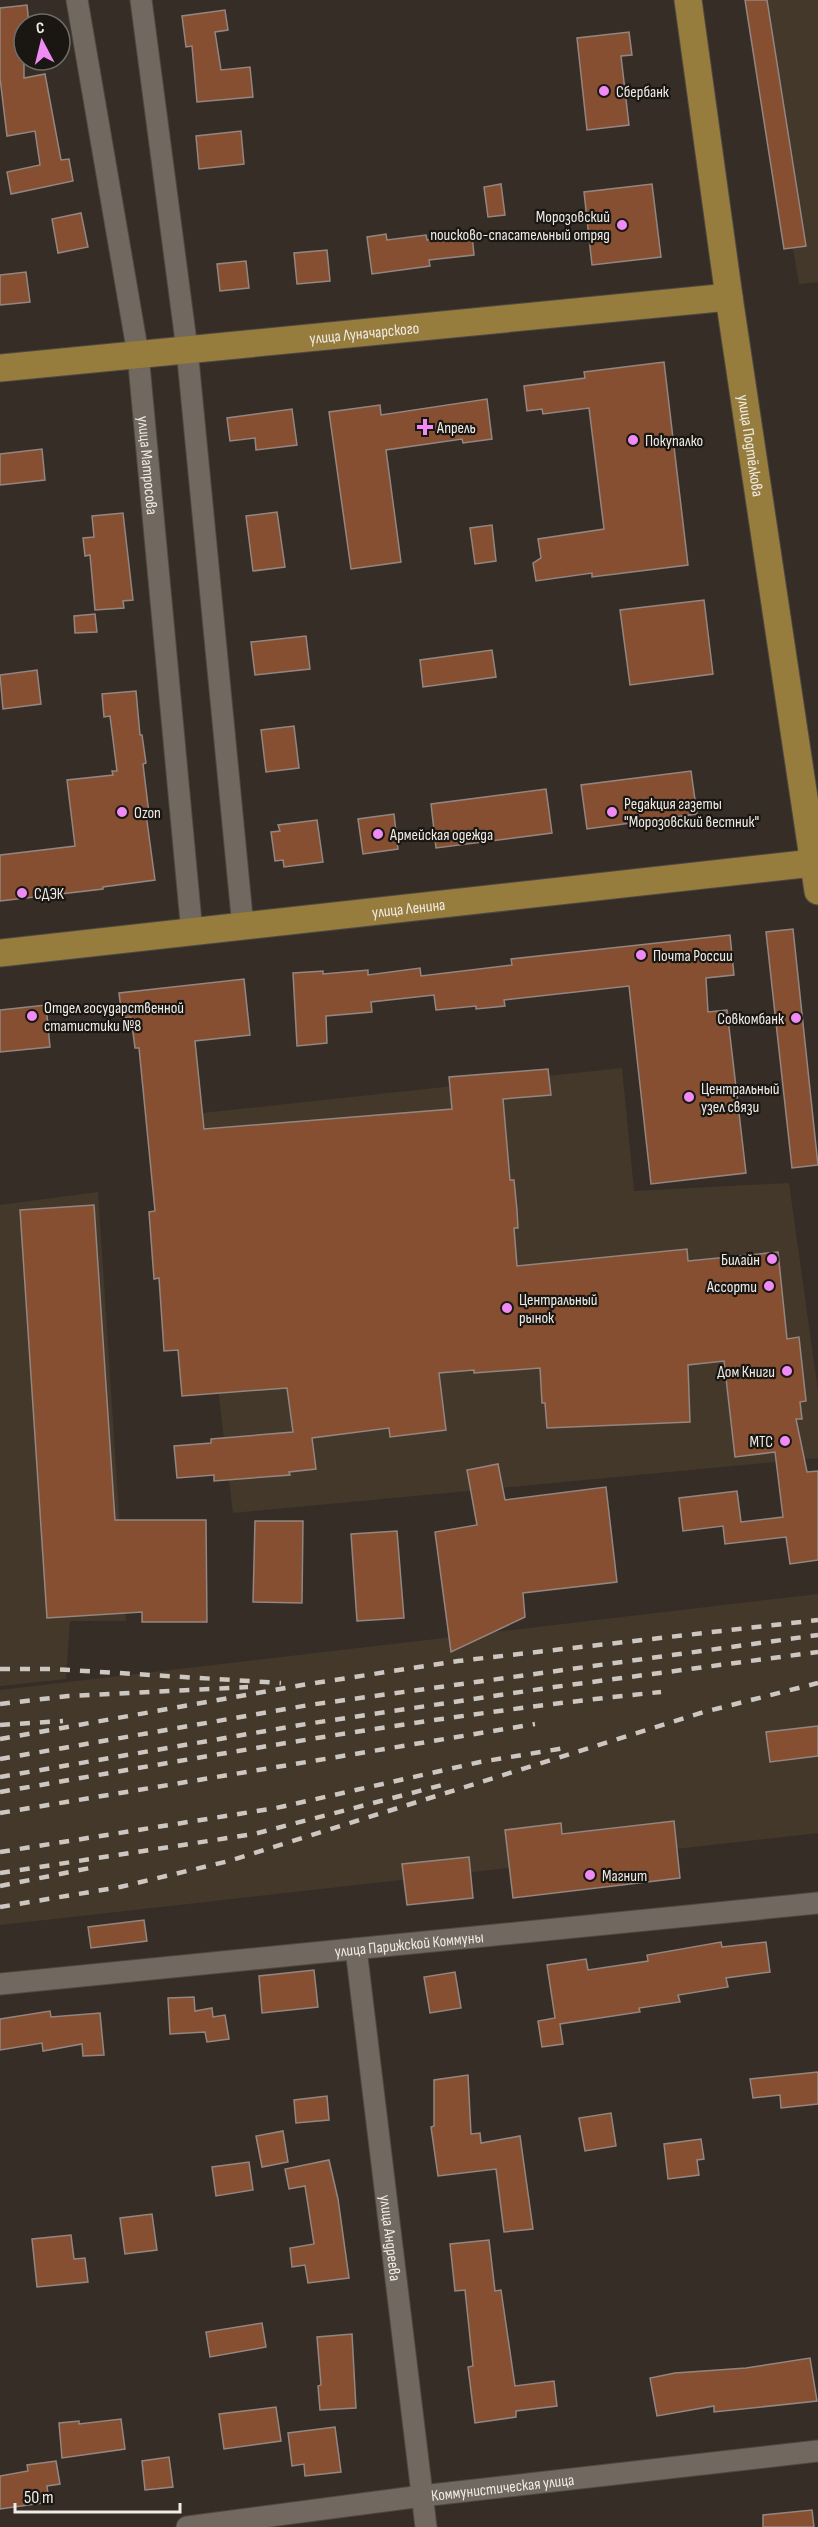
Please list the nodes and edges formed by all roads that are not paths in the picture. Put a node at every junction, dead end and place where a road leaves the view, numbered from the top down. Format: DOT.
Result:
graph roads {
  1 [pos="77,0"];
  2 [pos="141,0"];
  3 [pos="687,0"];
  4 [pos="729,297"];
  5 [pos="187,349"];
  6 [pos="138,354"];
  7 [pos="0,368"];
  8 [pos="816,862"];
  9 [pos="818,891"];
  10 [pos="243,927"];
  11 [pos="192,933"];
  12 [pos="0,953"];
  13 [pos="818,1903"];
  14 [pos="356,1949"];
  15 [pos="0,1984"];
  16 [pos="818,2451"];
  17 [pos="422,2496"];
  18 [pos="187,2527"];
  19 [pos="426,2527"];
  1 -- 6 [label="street, улица Матросова"];
  2 -- 5 [label="street"];
  3 -- 4 [label="main road, улица Подтёлкова"];
  4 -- 5 [label="main road, улица Луначарского"];
  4 -- 8 [label="main road, улица Подтёлкова"];
  5 -- 6 [label="main road, улица Луначарского"];
  5 -- 10 [label="street"];
  6 -- 7 [label="main road, улица Луначарского"];
  6 -- 11 [label="street, улица Матросова"];
  8 -- 9 [label="main road, улица Подтёлкова"];
  8 -- 10 [label="main road, улица Ленина"];
  10 -- 11 [label="main road, улица Ленина"];
  11 -- 12 [label="main road, улица Ленина"];
  13 -- 14 [label="street, улица Парижской Коммуны"];
  14 -- 15 [label="street, улица Парижской Коммуны"];
  14 -- 17 [label="street, улица Андреева"];
  16 -- 17 [label="street, Коммунистическая улица"];
  17 -- 18 [label="street, Коммунистическая улица"];
  17 -- 19 [label="street, улица Андреева"];
}
